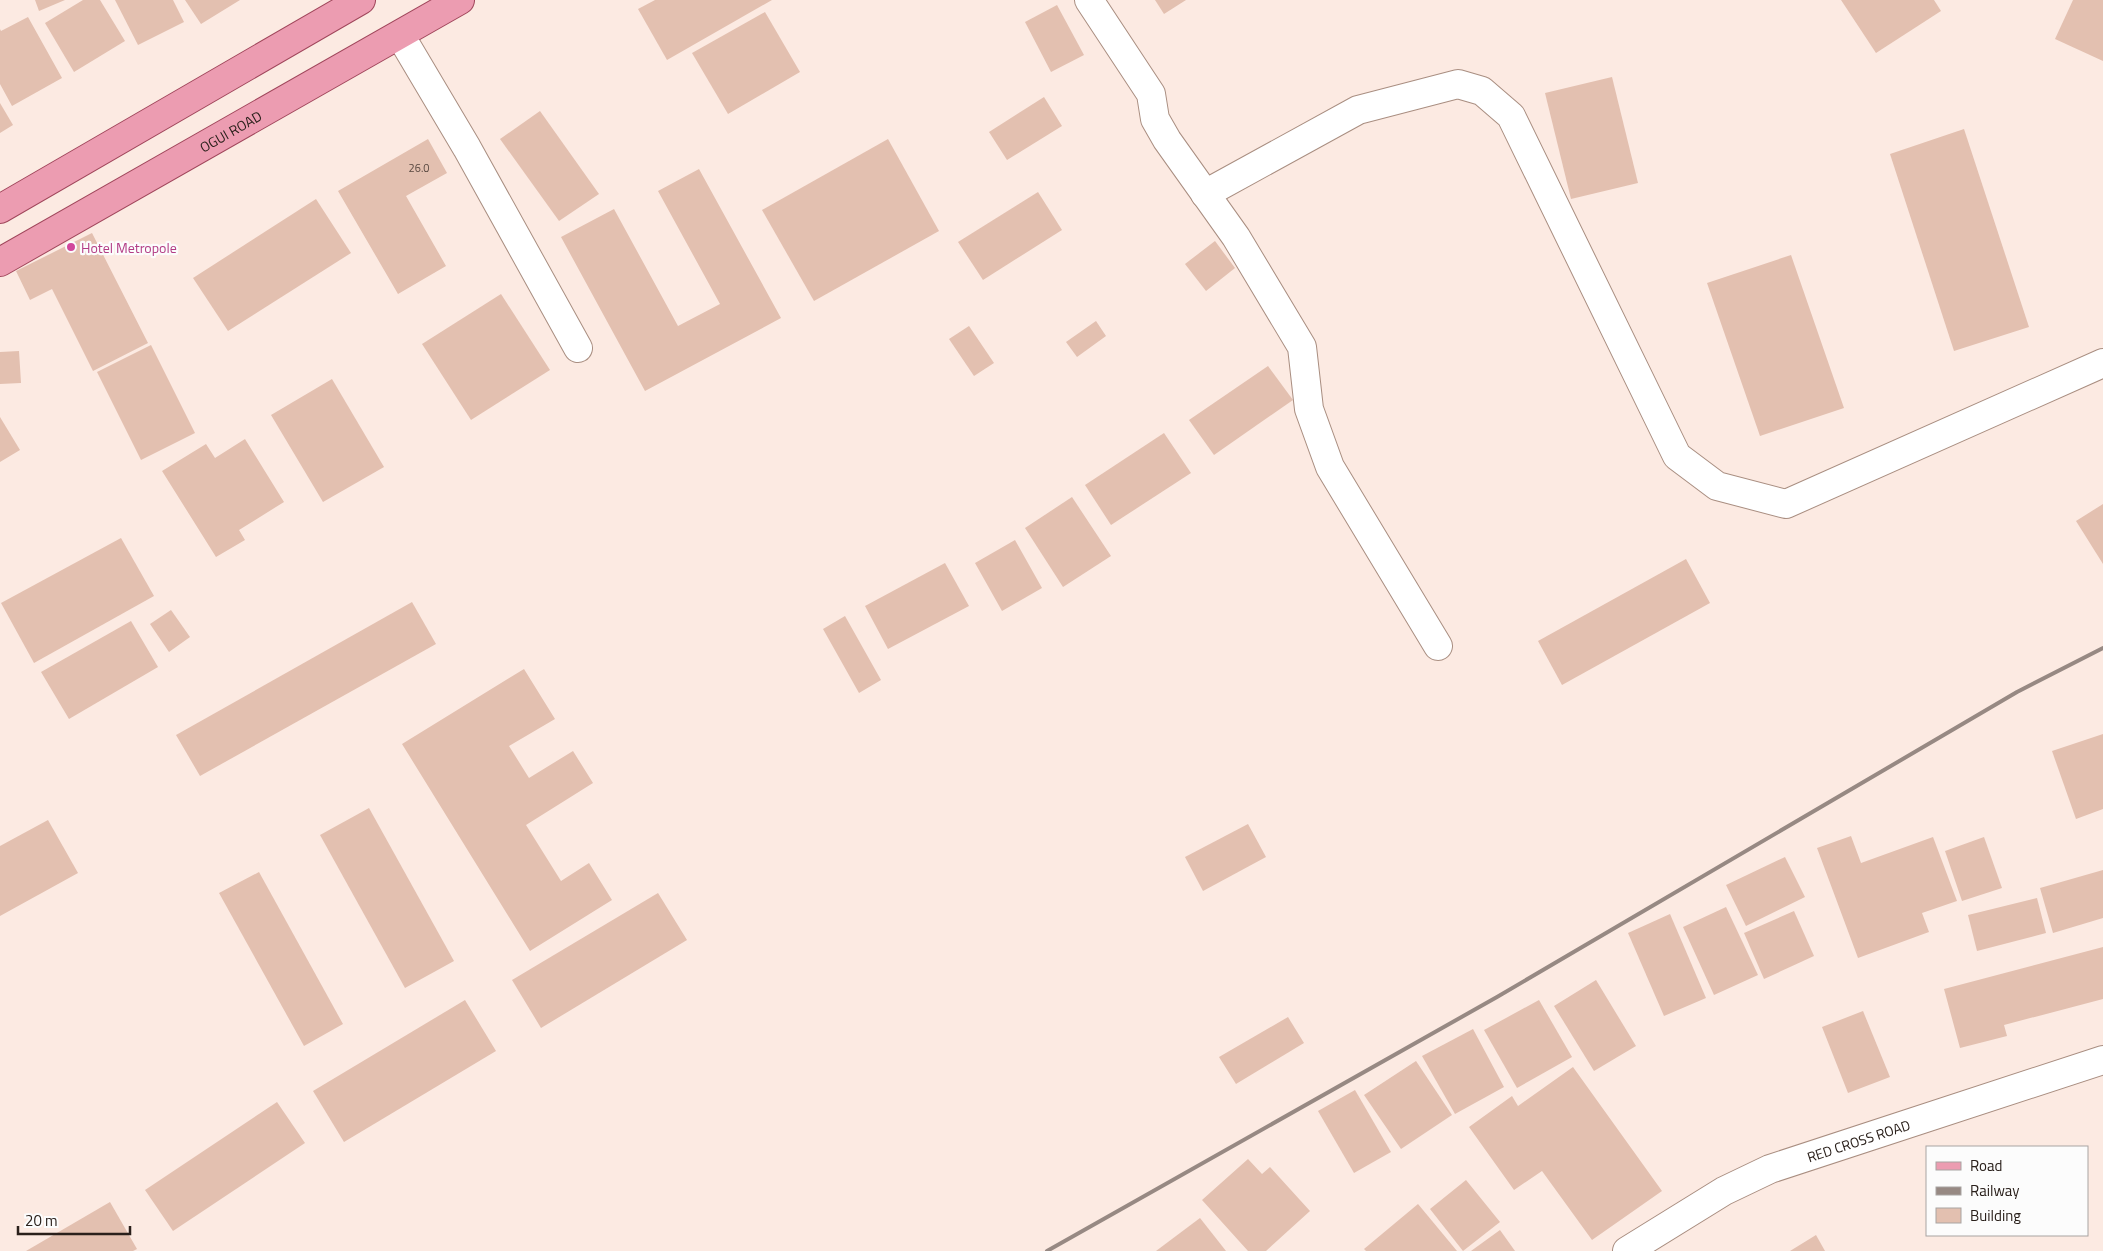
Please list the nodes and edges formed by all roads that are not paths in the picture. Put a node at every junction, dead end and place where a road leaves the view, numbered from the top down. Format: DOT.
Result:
graph roads {
  1 [pos="361,0"];
  2 [pos="460,0"];
  3 [pos="1089,0"];
  4 [pos="400,35"];
  5 [pos="1205,194"];
  6 [pos="0,209"];
  7 [pos="0,262"];
  8 [pos="578,348"];
  9 [pos="2103,363"];
  10 [pos="1438,646"];
  11 [pos="2103,1060"];
  12 [pos="1628,1251"];
  1 -- 6 [label="main road"];
  2 -- 4 [label="main road, OGUI ROAD"];
  3 -- 5 [label="street"];
  4 -- 7 [label="main road, OGUI ROAD"];
  4 -- 8 [label="street"];
  5 -- 9 [label="street"];
  5 -- 10 [label="street"];
  11 -- 12 [label="street, RED CROSS ROAD"];
}
